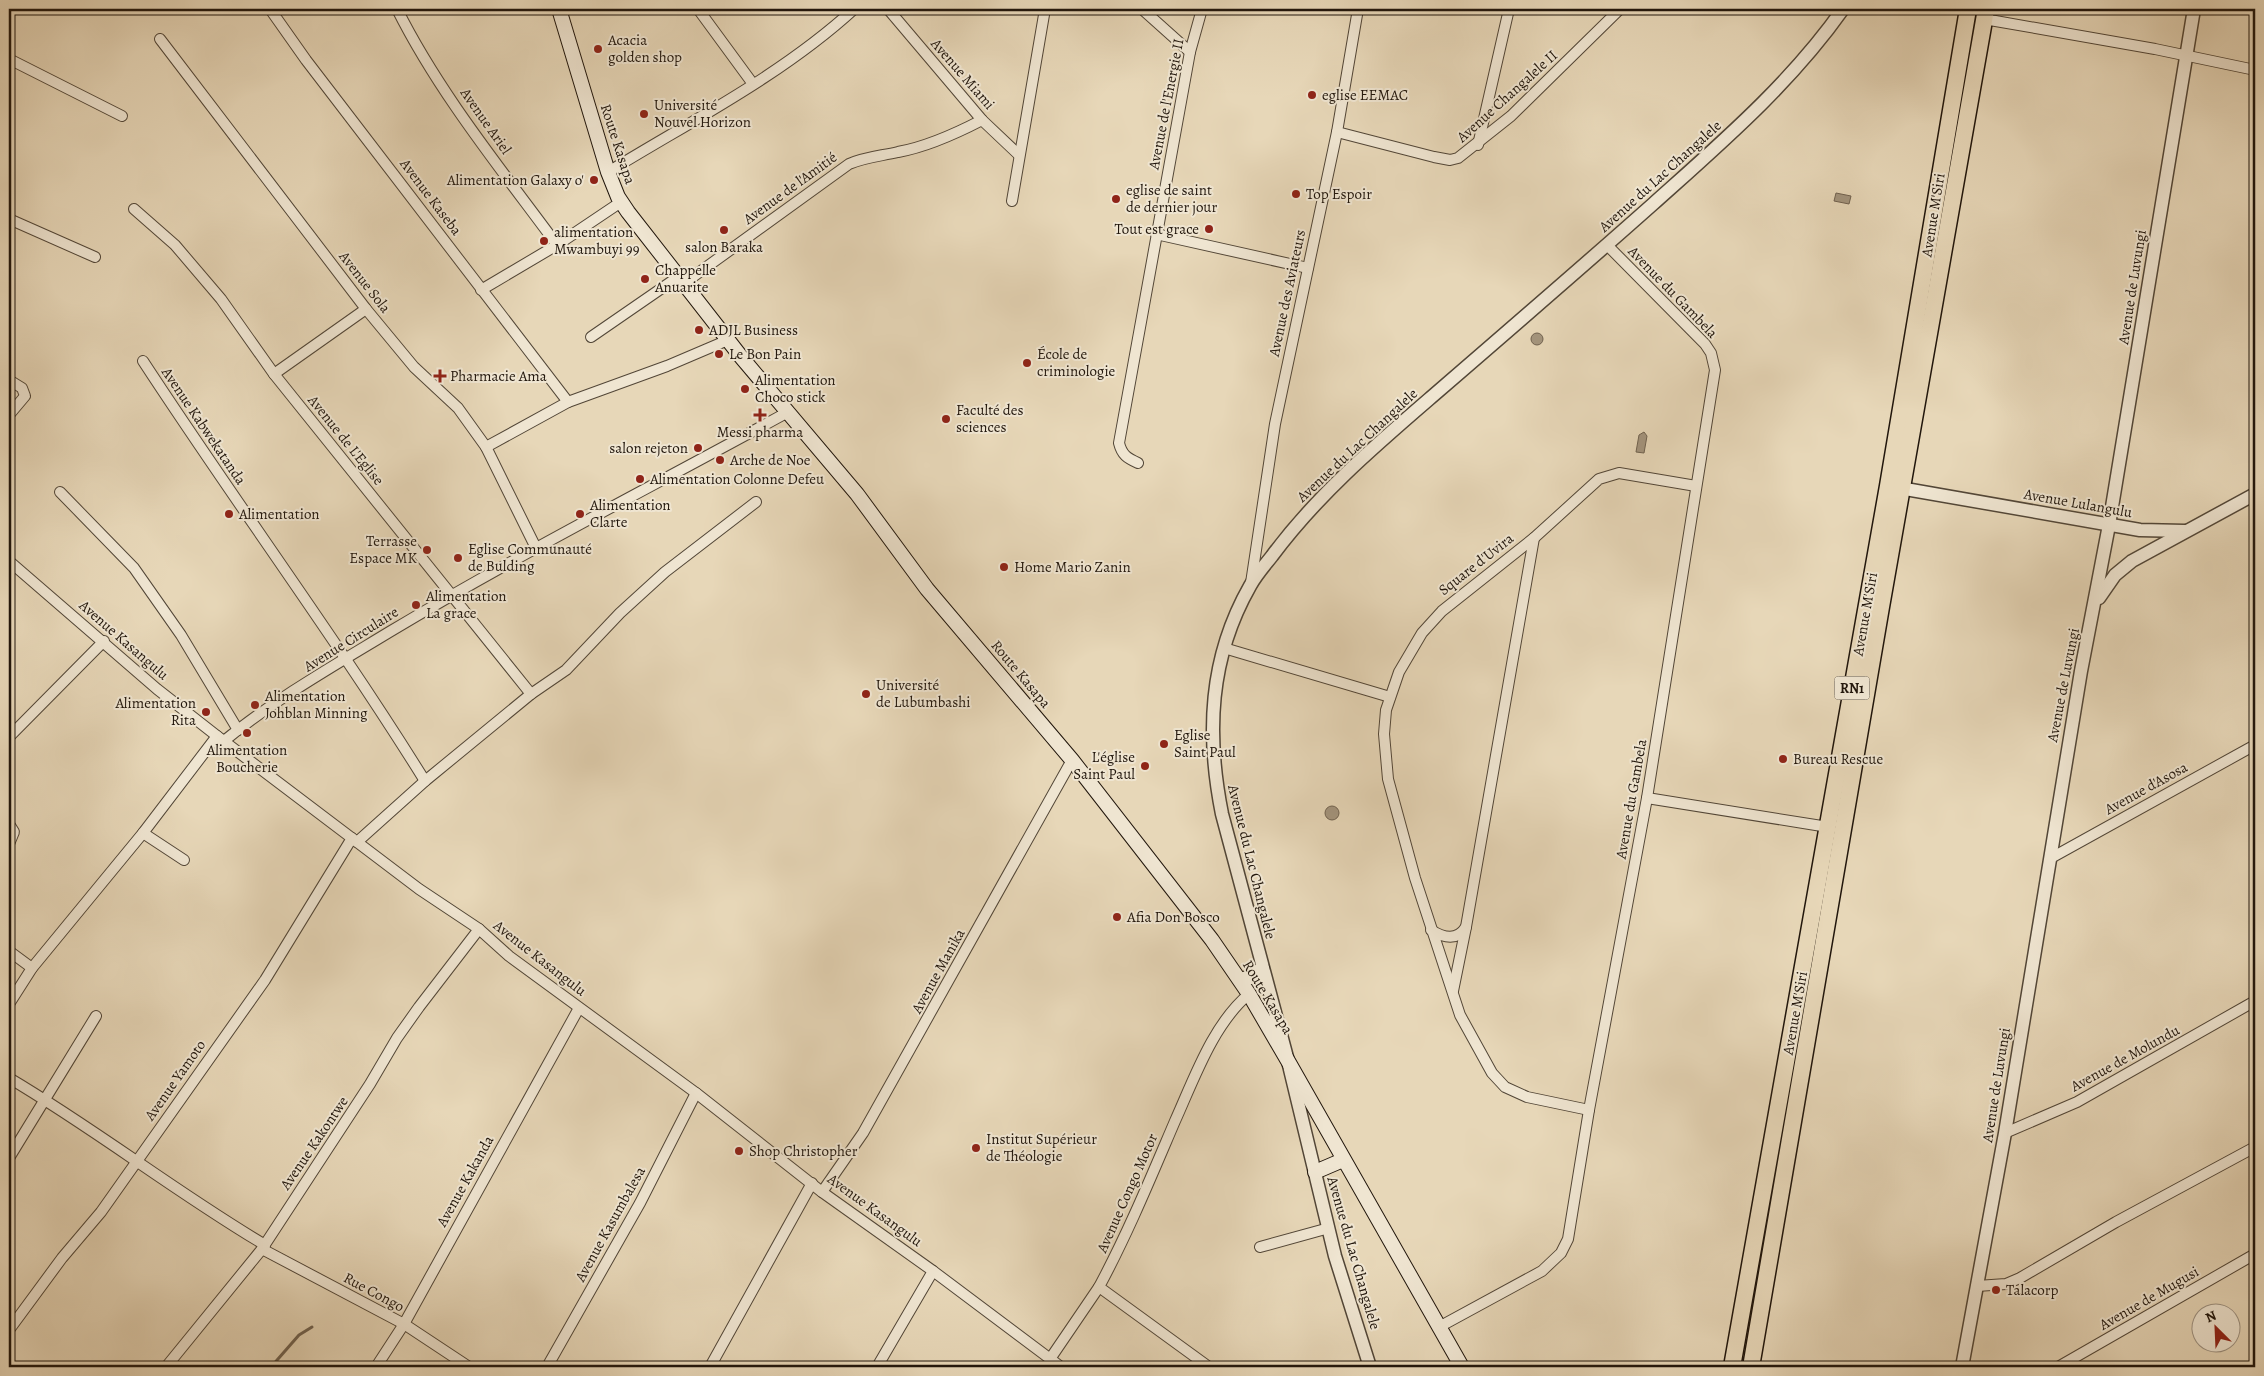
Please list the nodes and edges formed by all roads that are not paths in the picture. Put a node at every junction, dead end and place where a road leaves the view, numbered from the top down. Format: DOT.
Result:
graph roads {
  1 [pos="270,9"];
  2 [pos="397,9"];
  3 [pos="558,9"];
  4 [pos="698,9"];
  5 [pos="854,9"];
  6 [pos="888,9"];
  7 [pos="1045,9"];
  8 [pos="1142,9"];
  9 [pos="1202,9"];
  10 [pos="1358,9"];
  11 [pos="1509,9"];
  12 [pos="1620,9"];
  13 [pos="1843,9"];
  14 [pos="1968,9"];
  15 [pos="2194,9"];
  16 [pos="1985,14"];
  17 [pos="160,38"];
  18 [pos="1190,52"];
  19 [pos="2186,55"];
  20 [pos="9,59"];
  21 [pos="2255,70"];
  22 [pos="753,84"];
  23 [pos="122,116"];
  24 [pos="982,120"];
  25 [pos="1338,132"];
  26 [pos="1478,145"];
  27 [pos="1019,155"];
  28 [pos="608,172"];
  29 [pos="1012,201"];
  30 [pos="621,202"];
  31 [pos="134,208"];
  32 [pos="9,218"];
  33 [pos="1156,234"];
  34 [pos="557,245"];
  35 [pos="1607,245"];
  36 [pos="95,257"];
  37 [pos="1308,268"];
  38 [pos="681,281"];
  39 [pos="482,290"];
  40 [pos="366,309"];
  41 [pos="591,337"];
  42 [pos="728,340"];
  43 [pos="143,361"];
  44 [pos="274,374"];
  45 [pos="9,380"];
  46 [pos="568,402"];
  47 [pos="788,412"];
  48 [pos="9,415"];
  49 [pos="486,447"];
  50 [pos="1138,464"];
  51 [pos="1696,486"];
  52 [pos="1895,487"];
  53 [pos="60,492"];
  54 [pos="2255,494"];
  55 [pos="756,502"];
  56 [pos="2109,525"];
  57 [pos="2185,531"];
  58 [pos="1534,538"];
  59 [pos="536,548"];
  60 [pos="9,562"];
  61 [pos="1250,585"];
  62 [pos="452,595"];
  63 [pos="2095,604"];
  64 [pos="104,641"];
  65 [pos="1224,648"];
  66 [pos="345,659"];
  67 [pos="531,694"];
  68 [pos="1390,697"];
  69 [pos="238,730"];
  70 [pos="9,737"];
  71 [pos="221,739"];
  72 [pos="2255,745"];
  73 [pos="1072,760"];
  74 [pos="425,781"];
  75 [pos="1647,798"];
  76 [pos="9,824"];
  77 [pos="1828,827"];
  78 [pos="144,833"];
  79 [pos="355,840"];
  80 [pos="9,844"];
  81 [pos="2051,858"];
  82 [pos="184,860"];
  83 [pos="1466,926"];
  84 [pos="479,929"];
  85 [pos="1431,930"];
  86 [pos="9,951"];
  87 [pos="32,968"];
  88 [pos="1262,969"];
  89 [pos="1240,980"];
  90 [pos="1453,992"];
  91 [pos="1249,994"];
  92 [pos="2255,1001"];
  93 [pos="9,1004"];
  94 [pos="578,1008"];
  95 [pos="96,1016"];
  96 [pos="1288,1061"];
  97 [pos="9,1078"];
  98 [pos="696,1093"];
  99 [pos="44,1099"];
  100 [pos="1590,1110"];
  101 [pos="2005,1133"];
  102 [pos="2255,1147"];
  103 [pos="9,1158"];
  104 [pos="1343,1160"];
  105 [pos="136,1161"];
  106 [pos="1315,1172"];
  107 [pos="812,1183"];
  108 [pos="822,1192"];
  109 [pos="1329,1228"];
  110 [pos="263,1247"];
  111 [pos="1260,1247"];
  112 [pos="2255,1254"];
  113 [pos="933,1270"];
  114 [pos="1977,1286"];
  115 [pos="1099,1287"];
  116 [pos="404,1324"];
  117 [pos="1439,1327"];
  118 [pos="9,1330"];
  119 [pos="1050,1359"];
  120 [pos="166,1367"];
  121 [pos="376,1367"];
  122 [pos="469,1367"];
  123 [pos="547,1367"];
  124 [pos="710,1367"];
  125 [pos="877,1367"];
  126 [pos="1061,1367"];
  127 [pos="1209,1367"];
  128 [pos="1370,1367"];
  129 [pos="1462,1367"];
  130 [pos="1732,1367"];
  131 [pos="1751,1367"];
  132 [pos="1962,1367"];
  133 [pos="2058,1367"];
  1 -- 39 [label="street, Avenue Kaseba"];
  2 -- 34 [label="street, Avenue Ariel"];
  3 -- 28 [label="main road, Route Kasapa"];
  4 -- 22 [label="street"];
  5 -- 22 [label="street"];
  6 -- 24 [label="street, Avenue Miami"];
  7 -- 27 [label="street"];
  8 -- 18 [label="street"];
  9 -- 18 [label="street, Avenue de l'Energie II"];
  10 -- 25 [label="street, Avenue des Aviateurs"];
  11 -- 26 [label="street"];
  12 -- 26 [label="street, Avenue Changalele II"];
  13 -- 35 [label="street, Avenue du Lac Changalele"];
  14 -- 52 [label="highway, Avenue M'Siri / RN1"];
  15 -- 19 [label="street, Avenue de Luvungi"];
  16 -- 19 [label="street"];
  16 -- 52 [label="highway, Avenue M'Siri / RN1"];
  17 -- 40 [label="street, Avenue Sola"];
  18 -- 33 [label="street, Avenue de l'Energie II"];
  19 -- 21 [label="street"];
  19 -- 56 [label="street, Avenue de Luvungi"];
  20 -- 23 [label="street"];
  22 -- 28 [label="street"];
  24 -- 27 [label="street, Avenue Miami"];
  24 -- 38 [label="street, Avenue de l'Amitié"];
  25 -- 26 [label="street, Avenue Changalele II"];
  25 -- 37 [label="street, Avenue des Aviateurs"];
  27 -- 29 [label="street"];
  28 -- 30 [label="main road, Route Kasapa"];
  30 -- 34 [label="street"];
  30 -- 38 [label="main road, Route Kasapa"];
  31 -- 44 [label="street, Avenue de L'Eglise"];
  32 -- 36 [label="street"];
  33 -- 37 [label="street"];
  33 -- 50 [label="street, Avenue de l'Energie II"];
  34 -- 39 [label="street"];
  35 -- 51 [label="street, Avenue du Gambela"];
  35 -- 61 [label="street, Avenue du Lac Changalele"];
  37 -- 61 [label="street, Avenue des Aviateurs"];
  38 -- 41 [label="street, Avenue de l'Amitié"];
  38 -- 42 [label="main road, Route Kasapa"];
  39 -- 46 [label="street, Avenue Kaseba"];
  40 -- 44 [label="street"];
  40 -- 49 [label="street, Avenue Sola"];
  42 -- 46 [label="street"];
  42 -- 47 [label="main road, Route Kasapa"];
  43 -- 66 [label="street, Avenue Kabwekatanda"];
  44 -- 62 [label="street, Avenue de L'Eglise"];
  45 -- 48 [label="street"];
  46 -- 49 [label="street"];
  47 -- 59 [label="street, Avenue Circulaire"];
  47 -- 73 [label="main road, Route Kasapa"];
  49 -- 59 [label="street, Avenue Sola"];
  51 -- 58 [label="street"];
  51 -- 75 [label="street, Avenue du Gambela"];
  52 -- 56 [label="street, Avenue Lulangulu"];
  52 -- 77 [label="highway, Avenue M'Siri / RN1"];
  52 -- 131 [label="highway, Avenue M'Siri / RN1"];
  53 -- 69 [label="street"];
  54 -- 57 [label="street, Avenue Lulangulu"];
  55 -- 67 [label="street, Avenue Yamoto"];
  56 -- 57 [label="street, Avenue Lulangulu"];
  56 -- 63 [label="street, Avenue de Luvungi"];
  57 -- 63 [label="street"];
  58 -- 68 [label="street, Square d'Uvira"];
  58 -- 83 [label="street, Square d'Uvira"];
  59 -- 62 [label="street, Avenue Circulaire"];
  60 -- 64 [label="street, Avenue Kasangulu"];
  61 -- 65 [label="street, Avenue du Lac Changalele"];
  62 -- 66 [label="street, Avenue Circulaire"];
  62 -- 67 [label="street, Avenue de L'Eglise"];
  63 -- 81 [label="street, Avenue de Luvungi"];
  64 -- 70 [label="street"];
  64 -- 71 [label="street, Avenue Kasangulu"];
  65 -- 68 [label="street"];
  65 -- 88 [label="street, Avenue du Lac Changalele"];
  66 -- 69 [label="street, Avenue Circulaire"];
  66 -- 74 [label="street, Avenue Kabwekatanda"];
  67 -- 74 [label="street, Avenue Yamoto"];
  68 -- 85 [label="street, Square d'Uvira"];
  69 -- 71 [label="street, Avenue Circulaire"];
  71 -- 78 [label="street, Avenue Circulaire"];
  71 -- 79 [label="street, Avenue Kasangulu"];
  72 -- 81 [label="street, Avenue d'Asosa"];
  73 -- 89 [label="main road, Route Kasapa"];
  73 -- 108 [label="street, Avenue Manika"];
  74 -- 79 [label="street, Avenue Yamoto"];
  75 -- 77 [label="street"];
  75 -- 100 [label="street, Avenue du Gambela"];
  76 -- 80 [label="street"];
  77 -- 130 [label="highway, Avenue M'Siri / RN1"];
  78 -- 82 [label="street"];
  78 -- 87 [label="street, Avenue Circulaire"];
  79 -- 84 [label="street, Avenue Kasangulu"];
  79 -- 105 [label="street, Avenue Yamoto"];
  81 -- 101 [label="street, Avenue de Luvungi"];
  83 -- 85 [label="street"];
  83 -- 90 [label="street, Square d'Uvira"];
  84 -- 94 [label="street, Avenue Kasangulu"];
  84 -- 110 [label="street, Avenue Kakontwe"];
  85 -- 90 [label="street, Square d'Uvira"];
  86 -- 87 [label="street"];
  87 -- 93 [label="street, Avenue Circulaire"];
  88 -- 89 [label="main road"];
  88 -- 96 [label="street, Avenue du Lac Changalele"];
  89 -- 91 [label="main road, Route Kasapa"];
  90 -- 100 [label="street"];
  91 -- 96 [label="main road, Route Kasapa"];
  91 -- 115 [label="street, Avenue Congo Motor"];
  92 -- 101 [label="street, Avenue de Molundu"];
  94 -- 98 [label="street, Avenue Kasangulu"];
  94 -- 116 [label="street, Avenue Kakanda"];
  95 -- 99 [label="street"];
  96 -- 104 [label="main road, Route Kasapa"];
  96 -- 106 [label="street, Avenue du Lac Changalele"];
  97 -- 99 [label="street"];
  98 -- 107 [label="street, Avenue Kasangulu"];
  98 -- 123 [label="street, Avenue Kasumbalesa"];
  99 -- 103 [label="street"];
  99 -- 105 [label="street"];
  100 -- 117 [label="street, Avenue du Gambela"];
  101 -- 114 [label="street, Avenue de Luvungi"];
  102 -- 114 [label="street"];
  104 -- 106 [label="main road"];
  104 -- 117 [label="main road, Route Kasapa"];
  105 -- 110 [label="street, Rue Congo"];
  105 -- 118 [label="street, Avenue Yamoto"];
  106 -- 109 [label="street, Avenue du Lac Changalele"];
  107 -- 108 [label="street, Avenue Kasangulu"];
  107 -- 124 [label="street"];
  108 -- 113 [label="street, Avenue Kasangulu"];
  109 -- 111 [label="street"];
  109 -- 128 [label="street, Avenue du Lac Changalele"];
  110 -- 116 [label="street, Rue Congo"];
  110 -- 120 [label="street, Avenue Kakontwe"];
  112 -- 133 [label="street, Avenue de Mugusi"];
  113 -- 119 [label="street, Avenue Kasangulu"];
  113 -- 125 [label="street"];
  114 -- 132 [label="street, Avenue de Luvungi"];
  115 -- 119 [label="street, Avenue Congo Motor"];
  115 -- 127 [label="street"];
  116 -- 121 [label="street, Avenue Kakanda"];
  116 -- 122 [label="street, Rue Congo"];
  117 -- 129 [label="main road, Route Kasapa"];
  119 -- 126 [label="street, Avenue Kasangulu"];
}
